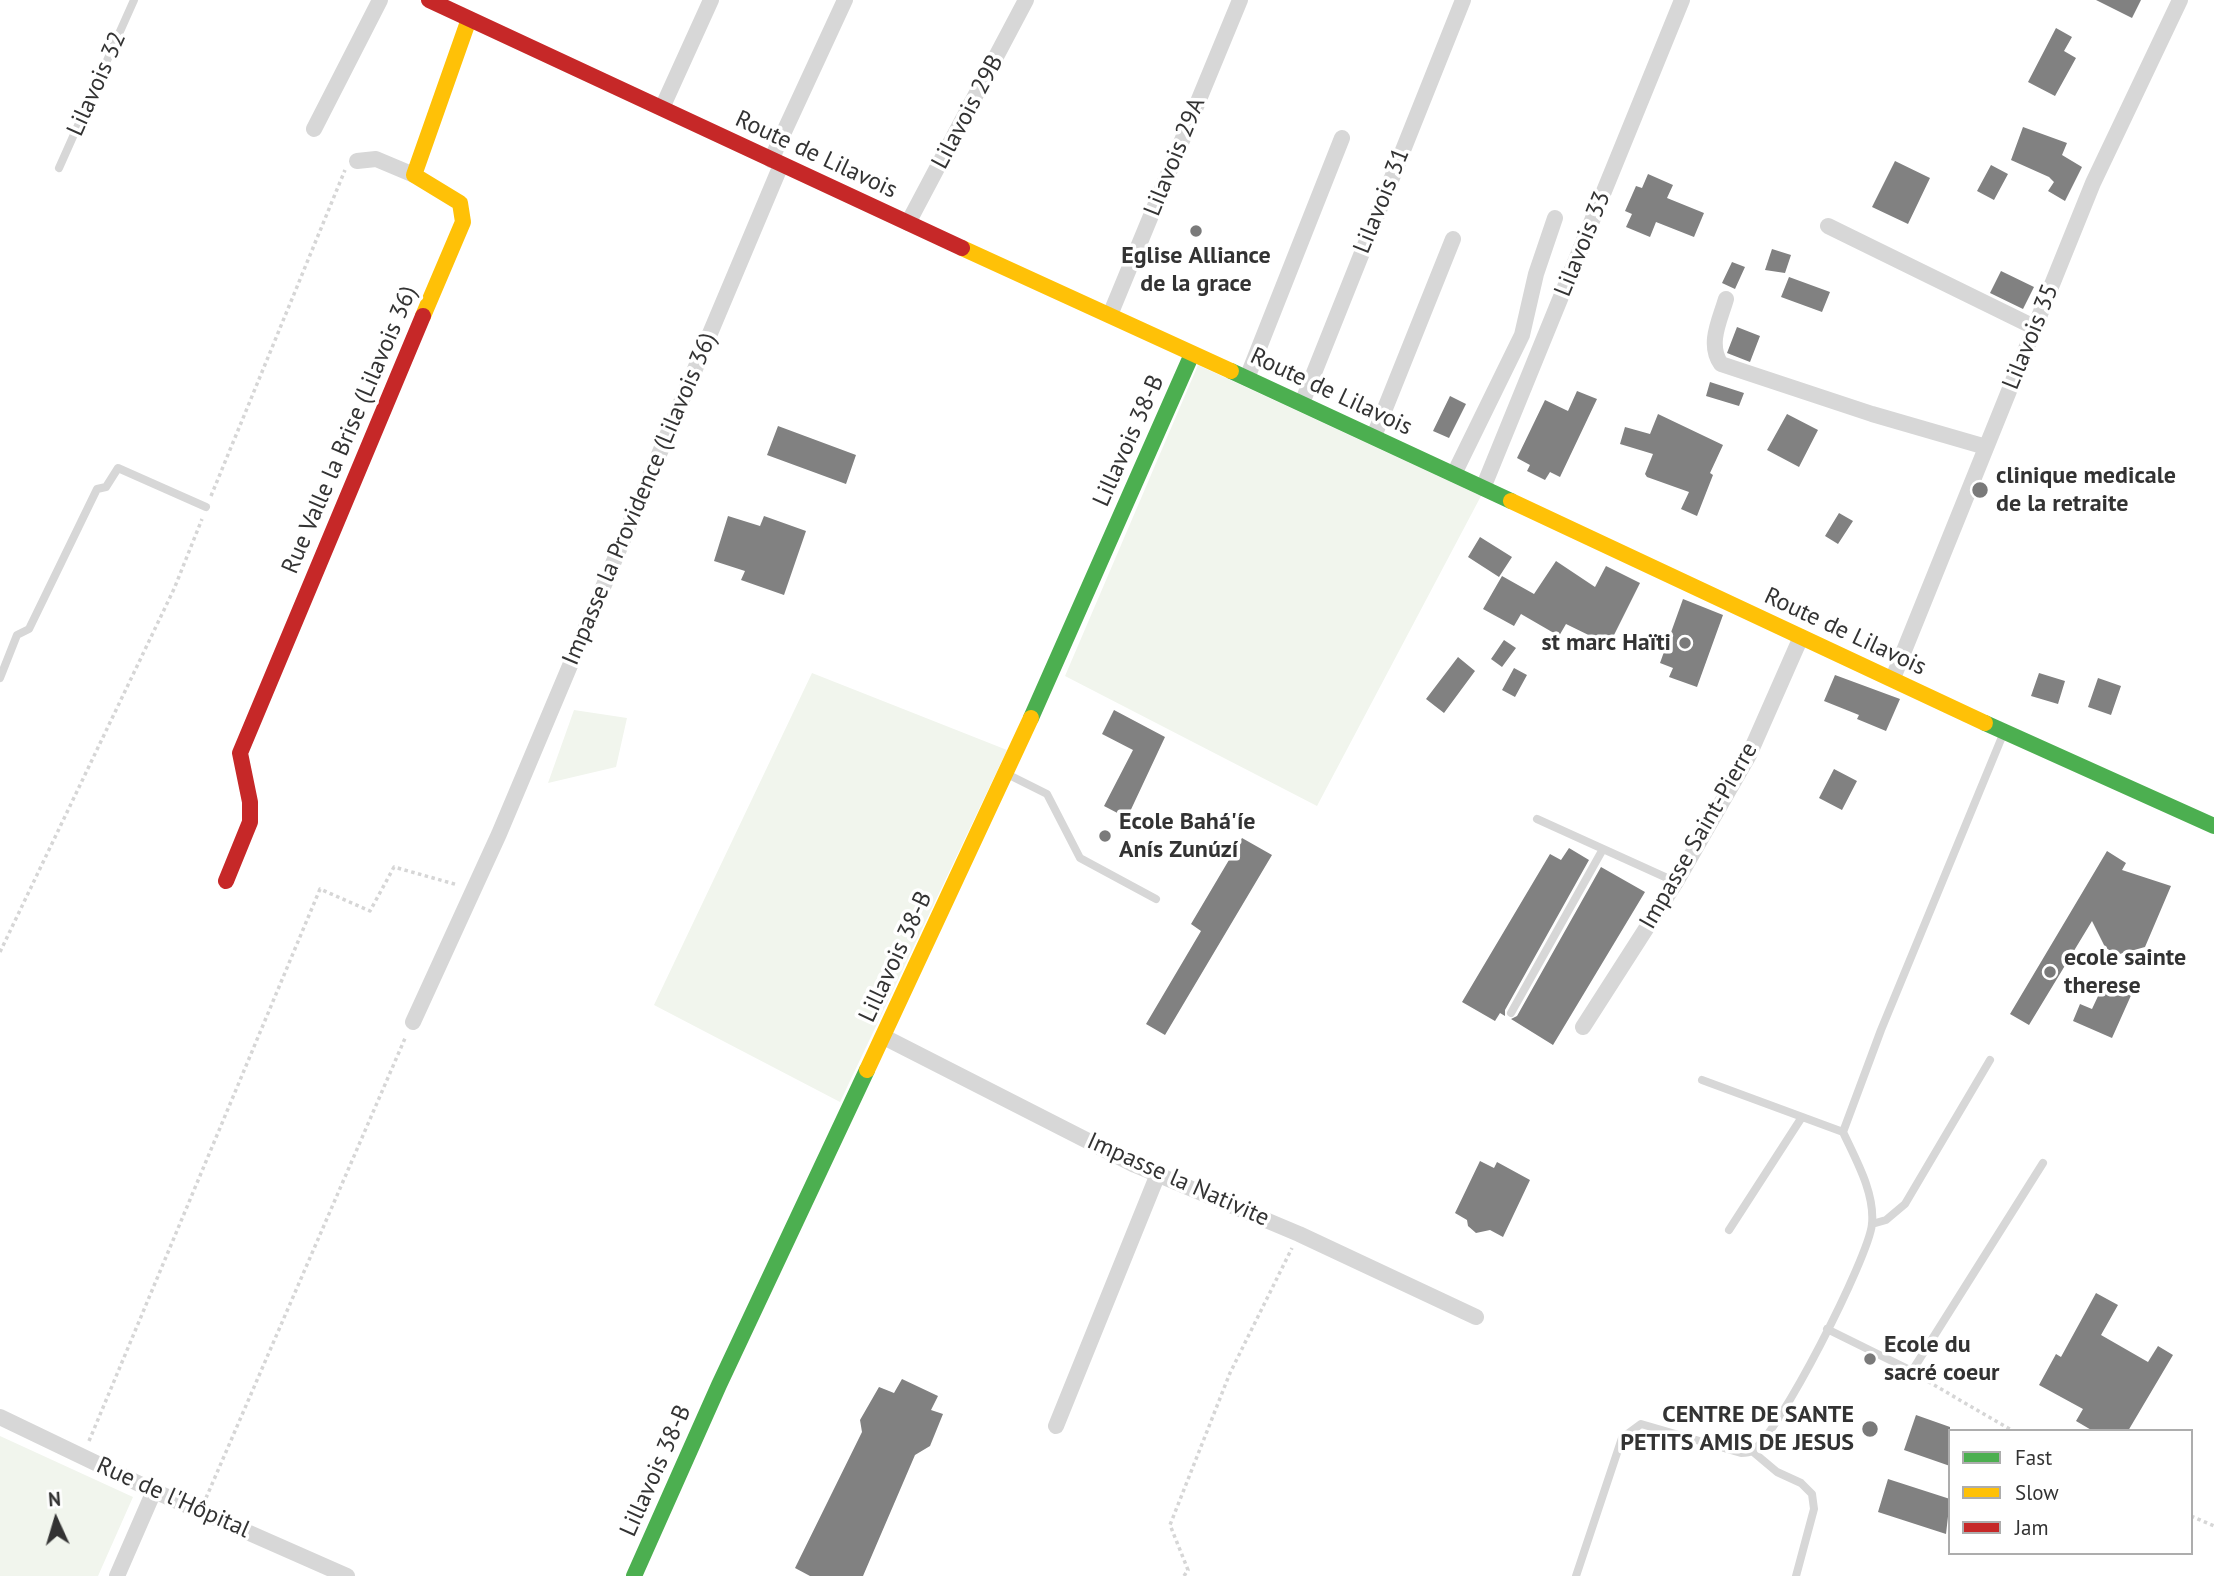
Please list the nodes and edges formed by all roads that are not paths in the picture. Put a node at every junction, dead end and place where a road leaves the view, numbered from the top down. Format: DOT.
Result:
graph roads {
  1 [pos="134,0"];
  2 [pos="380,0"];
  3 [pos="429,0"];
  4 [pos="711,0"];
  5 [pos="845,0"];
  6 [pos="1026,0"];
  7 [pos="1240,0"];
  8 [pos="1463,0"];
  9 [pos="1682,0"];
  10 [pos="2180,0"];
  11 [pos="469,19"];
  12 [pos="662,108"];
  13 [pos="314,129"];
  14 [pos="1342,138"];
  15 [pos="357,161"];
  16 [pos="776,162"];
  17 [pos="59,168"];
  18 [pos="414,175"];
  19 [pos="1555,218"];
  20 [pos="908,223"];
  21 [pos="1828,226"];
  22 [pos="1453,239"];
  23 [pos="1726,299"];
  24 [pos="1110,315"];
  25 [pos="2034,327"];
  26 [pos="1192,354"];
  27 [pos="1247,378"];
  28 [pos="1302,402"];
  29 [pos="1374,436"];
  30 [pos="1986,447"];
  31 [pos="1454,474"];
  32 [pos="1483,488"];
  33 [pos="206,507"];
  34 [pos="1801,637"];
  35 [pos="0,678"];
  36 [pos="1893,678"];
  37 [pos="2004,732"];
  38 [pos="1006,774"];
  39 [pos="1538,819"];
  40 [pos="2214,826"];
  41 [pos="1603,849"];
  42 [pos="226,881"];
  43 [pos="1676,882"];
  44 [pos="1156,900"];
  45 [pos="1510,1013"];
  46 [pos="412,1022"];
  47 [pos="1583,1027"];
  48 [pos="884,1037"];
  49 [pos="1990,1060"];
  50 [pos="1702,1080"];
  51 [pos="1802,1117"];
  52 [pos="1843,1132"];
  53 [pos="2043,1163"];
  54 [pos="1158,1174"];
  55 [pos="1872,1224"];
  56 [pos="1729,1230"];
  57 [pos="1476,1317"];
  58 [pos="1827,1329"];
  59 [pos="0,1417"];
  60 [pos="1056,1426"];
  61 [pos="1752,1451"];
  62 [pos="154,1490"];
  63 [pos="117,1576"];
  64 [pos="347,1576"];
  65 [pos="634,1576"];
  66 [pos="1576,1576"];
  67 [pos="1796,1576"];
  1 -- 17 [label="lane, Lilavois 32"];
  2 -- 13 [label="street"];
  3 -- 11 [label="street, Route de Lilavois"];
  4 -- 12 [label="street"];
  5 -- 16 [label="street, Impasse la Providence (Lilavois 36)"];
  6 -- 20 [label="street, Lilavois 29B"];
  7 -- 24 [label="street, Lilavois 29A"];
  8 -- 28 [label="street, Lilavois 31"];
  9 -- 32 [label="street, Lilavois 33"];
  10 -- 25 [label="street, Lilavois 35"];
  11 -- 12 [label="street, Route de Lilavois"];
  11 -- 18 [label="street"];
  12 -- 16 [label="street, Route de Lilavois"];
  14 -- 27 [label="street"];
  15 -- 18 [label="street"];
  16 -- 20 [label="street, Route de Lilavois"];
  16 -- 46 [label="street, Impasse la Providence (Lilavois 36)"];
  18 -- 42 [label="street, Rue Valle la Brise (Lilavois 36)"];
  19 -- 31 [label="street"];
  20 -- 24 [label="street, Route de Lilavois"];
  21 -- 25 [label="street"];
  22 -- 29 [label="street"];
  23 -- 30 [label="street"];
  24 -- 26 [label="street, Route de Lilavois"];
  25 -- 30 [label="street, Lilavois 35"];
  26 -- 27 [label="street, Route de Lilavois"];
  26 -- 38 [label="street, Lillavois 38-B"];
  27 -- 28 [label="street, Route de Lilavois"];
  28 -- 29 [label="street, Route de Lilavois"];
  29 -- 31 [label="street, Route de Lilavois"];
  30 -- 36 [label="street, Lilavois 35"];
  31 -- 32 [label="street, Route de Lilavois"];
  32 -- 34 [label="street, Route de Lilavois"];
  33 -- 35 [label="lane"];
  34 -- 36 [label="street, Route de Lilavois"];
  34 -- 43 [label="street, Impasse Saint-Pierre"];
  36 -- 37 [label="street, Route de Lilavois"];
  37 -- 40 [label="street, Route de Lilavois"];
  37 -- 52 [label="lane"];
  38 -- 44 [label="lane"];
  38 -- 48 [label="street, Lillavois 38-B"];
  39 -- 41 [label="lane"];
  41 -- 43 [label="lane"];
  41 -- 45 [label="lane"];
  43 -- 47 [label="street, Impasse Saint-Pierre"];
  48 -- 54 [label="street, Impasse la Nativite"];
  48 -- 65 [label="street, Lillavois 38-B"];
  49 -- 55 [label="lane"];
  50 -- 51 [label="lane"];
  51 -- 52 [label="lane"];
  51 -- 56 [label="lane"];
  52 -- 55 [label="lane"];
  53 -- 58 [label="lane"];
  54 -- 57 [label="street, Impasse la Nativite"];
  54 -- 60 [label="street"];
  55 -- 58 [label="lane"];
  58 -- 61 [label="lane"];
  59 -- 62 [label="street, Rue de l'Hôpital"];
  61 -- 66 [label="lane"];
  61 -- 67 [label="lane"];
  62 -- 63 [label="street"];
  62 -- 64 [label="street, Rue de l'Hôpital"];
}
